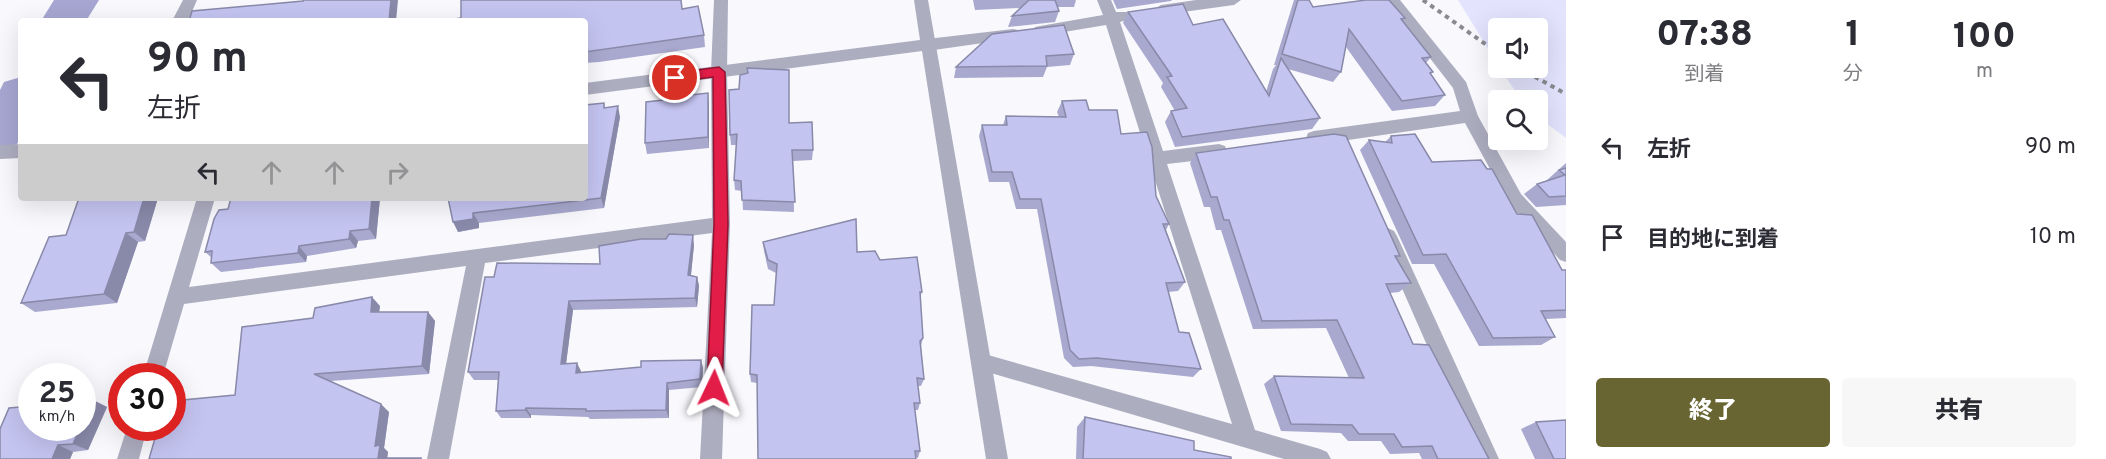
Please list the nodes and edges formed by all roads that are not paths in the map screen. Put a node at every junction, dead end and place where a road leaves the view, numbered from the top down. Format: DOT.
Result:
graph roads {
  1 [pos="190,0"];
  2 [pos="721,0"];
  3 [pos="921,0"];
  4 [pos="1104,0"];
  5 [pos="1234,0"];
  6 [pos="1392,0"];
  7 [pos="1112,17"];
  8 [pos="181,18"];
  9 [pos="927,45"];
  10 [pos="719,72"];
  11 [pos="588,89"];
  12 [pos="1470,116"];
  13 [pos="1342,134"];
  14 [pos="1296,140"];
  15 [pos="1238,148"];
  16 [pos="18,151"];
  17 [pos="0,152"];
  18 [pos="1352,156"];
  19 [pos="1157,159"];
  20 [pos="205,201"];
  21 [pos="1381,221"];
  22 [pos="721,224"];
  23 [pos="1566,254"];
  24 [pos="477,257"];
  25 [pos="177,297"];
  26 [pos="981,362"];
  27 [pos="157,363"];
  28 [pos="1247,438"];
  29 [pos="133,441"];
  30 [pos="128,459"];
  31 [pos="438,459"];
  32 [pos="711,459"];
  33 [pos="997,459"];
  34 [pos="1320,459"];
  35 [pos="1488,459"];
  1 -- 8 [label="street"];
  2 -- 10 [label="street"];
  3 -- 9 [label="street"];
  4 -- 7 [label="street"];
  5 -- 7 [label="street"];
  6 -- 12 [label="street"];
  7 -- 9 [label="street"];
  7 -- 19 [label="street"];
  9 -- 10 [label="street"];
  9 -- 26 [label="street"];
  10 -- 11 [label="street"];
  10 -- 22 [label="street"];
  12 -- 13 [label="street"];
  12 -- 23 [label="street"];
  13 -- 14 [label="street"];
  13 -- 18 [label="street"];
  15 -- 19 [label="street"];
  16 -- 17 [label="street"];
  19 -- 28 [label="street"];
  20 -- 25 [label="street"];
  21 -- 35 [label="street"];
  22 -- 24 [label="street"];
  22 -- 32 [label="street"];
  24 -- 25 [label="street"];
  24 -- 31 [label="street"];
  25 -- 27 [label="street"];
  26 -- 28 [label="street"];
  26 -- 33 [label="street"];
  28 -- 34 [label="street"];
  29 -- 30 [label="street"];
}
